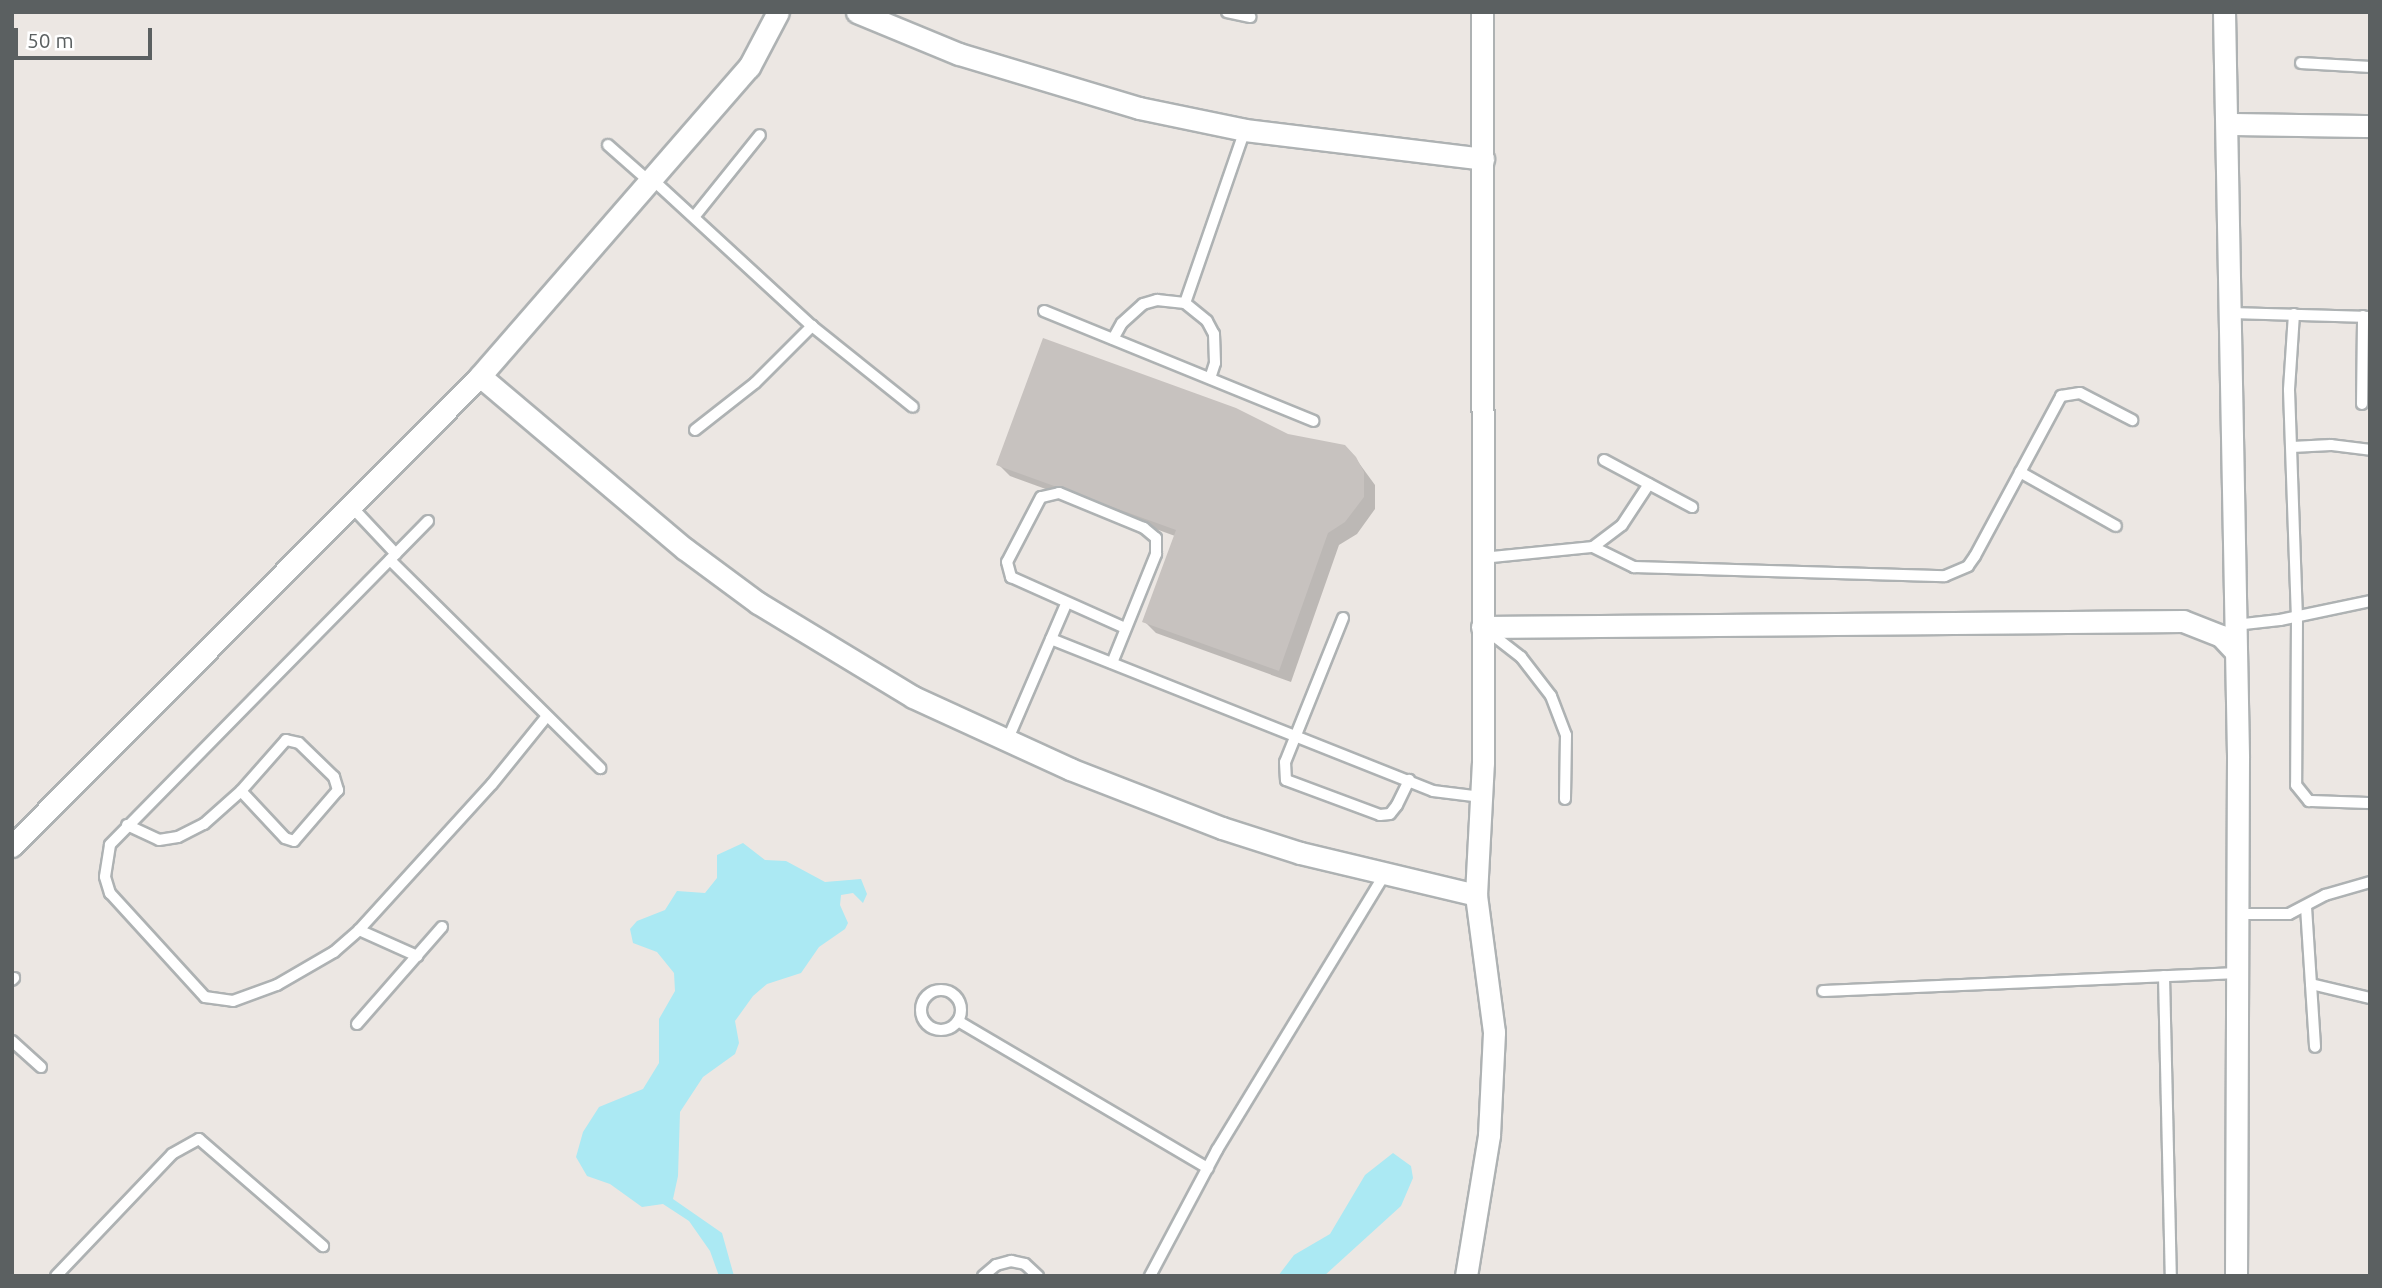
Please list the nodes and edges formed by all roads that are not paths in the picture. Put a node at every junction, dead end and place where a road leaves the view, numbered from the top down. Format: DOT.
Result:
graph roads {
  1 [pos="778,12"];
  2 [pos="857,12"];
  3 [pos="1227,12"];
  4 [pos="1482,12"];
  5 [pos="2224,12"];
  6 [pos="1250,17"];
  7 [pos="2301,63"];
  8 [pos="2370,67"];
  9 [pos="2227,124"];
  10 [pos="2370,126"];
  11 [pos="1245,130"];
  12 [pos="760,135"];
  13 [pos="608,145"];
  14 [pos="1483,159"];
  15 [pos="652,181"];
  16 [pos="694,217"];
  17 [pos="1185,303"];
  18 [pos="1044,311"];
  19 [pos="2231,313"];
  20 [pos="2294,314"];
  21 [pos="2366,317"];
  22 [pos="812,326"];
  23 [pos="1114,339"];
  24 [pos="480,376"];
  25 [pos="1210,378"];
  26 [pos="2362,404"];
  27 [pos="913,407"];
  28 [pos="2132,420"];
  29 [pos="1313,421"];
  30 [pos="695,430"];
  31 [pos="2292,447"];
  32 [pos="2370,450"];
  33 [pos="1604,460"];
  34 [pos="2020,472"];
  35 [pos="1649,484"];
  36 [pos="350,505"];
  37 [pos="1692,507"];
  38 [pos="428,521"];
  39 [pos="2116,526"];
  40 [pos="1593,547"];
  41 [pos="393,557"];
  42 [pos="1482,558"];
  43 [pos="2370,600"];
  44 [pos="1066,604"];
  45 [pos="2297,617"];
  46 [pos="1343,618"];
  47 [pos="2235,625"];
  48 [pos="1482,627"];
  49 [pos="1125,628"];
  50 [pos="1051,639"];
  51 [pos="2235,651"];
  52 [pos="1112,663"];
  53 [pos="547,716"];
  54 [pos="1296,736"];
  55 [pos="1007,741"];
  56 [pos="600,768"];
  57 [pos="1409,780"];
  58 [pos="241,792"];
  59 [pos="1482,797"];
  60 [pos="1566,799"];
  61 [pos="2370,803"];
  62 [pos="127,825"];
  63 [pos="12,846"];
  64 [pos="1384,875"];
  65 [pos="2370,882"];
  66 [pos="1476,895"];
  67 [pos="2306,908"];
  68 [pos="2239,914"];
  69 [pos="442,927"];
  70 [pos="359,930"];
  71 [pos="417,956"];
  72 [pos="2239,973"];
  73 [pos="2164,976"];
  74 [pos="2311,984"];
  75 [pos="1823,991"];
  76 [pos="2370,998"];
  77 [pos="958,1021"];
  78 [pos="357,1024"];
  79 [pos="12,1041"];
  80 [pos="2315,1046"];
  81 [pos="41,1067"];
  82 [pos="1208,1168"];
  83 [pos="324,1247"];
  84 [pos="56,1276"];
  85 [pos="982,1276"];
  86 [pos="1038,1276"];
  87 [pos="1150,1276"];
  88 [pos="1466,1276"];
  89 [pos="2171,1276"];
  90 [pos="2236,1276"];
  1 -- 15 [label="street"];
  2 -- 11 [label="street"];
  3 -- 6 [label="lane"];
  4 -- 14 [label="street"];
  5 -- 9 [label="street"];
  7 -- 8 [label="lane"];
  9 -- 10 [label="street"];
  9 -- 19 [label="street"];
  11 -- 14 [label="street"];
  11 -- 17 [label="lane"];
  12 -- 16 [label="lane"];
  13 -- 15 [label="lane"];
  14 -- 42 [label="street"];
  15 -- 16 [label="lane"];
  15 -- 24 [label="street"];
  16 -- 22 [label="lane"];
  17 -- 23 [label="lane"];
  17 -- 25 [label="lane"];
  18 -- 23 [label="lane"];
  19 -- 20 [label="lane"];
  19 -- 47 [label="street"];
  20 -- 21 [label="lane"];
  20 -- 31 [label="lane"];
  21 -- 26 [label="lane"];
  22 -- 27 [label="lane"];
  22 -- 30 [label="lane"];
  23 -- 25 [label="lane"];
  24 -- 36 [label="street"];
  24 -- 55 [label="street"];
  25 -- 29 [label="lane"];
  28 -- 34 [label="lane"];
  31 -- 32 [label="lane"];
  31 -- 45 [label="lane"];
  33 -- 35 [label="lane"];
  34 -- 39 [label="lane"];
  34 -- 40 [label="lane"];
  35 -- 37 [label="lane"];
  35 -- 40 [label="lane"];
  36 -- 41 [label="lane"];
  36 -- 63 [label="street"];
  38 -- 41 [label="lane"];
  40 -- 42 [label="lane"];
  41 -- 53 [label="lane"];
  41 -- 62 [label="lane"];
  42 -- 48 [label="street"];
  43 -- 45 [label="lane"];
  44 -- 49 [label="lane"];
  44 -- 49 [label="lane"];
  44 -- 50 [label="lane"];
  45 -- 47 [label="lane"];
  45 -- 61 [label="lane"];
  46 -- 54 [label="lane"];
  47 -- 51 [label="street"];
  48 -- 51 [label="street"];
  48 -- 59 [label="street"];
  48 -- 60 [label="lane"];
  49 -- 52 [label="lane"];
  50 -- 52 [label="lane"];
  50 -- 55 [label="lane"];
  51 -- 68 [label="street"];
  52 -- 54 [label="lane"];
  53 -- 56 [label="lane"];
  53 -- 70 [label="lane"];
  54 -- 57 [label="lane"];
  54 -- 57 [label="lane"];
  55 -- 64 [label="street"];
  57 -- 59 [label="lane"];
  58 -- 58 [label="lane"];
  58 -- 62 [label="lane"];
  59 -- 66 [label="street"];
  62 -- 70 [label="lane"];
  64 -- 66 [label="street"];
  64 -- 82 [label="lane"];
  65 -- 67 [label="lane"];
  66 -- 88 [label="street"];
  67 -- 68 [label="lane"];
  67 -- 74 [label="lane"];
  68 -- 72 [label="street"];
  69 -- 71 [label="lane"];
  70 -- 71 [label="lane"];
  71 -- 78 [label="lane"];
  72 -- 73 [label="lane"];
  72 -- 90 [label="street"];
  73 -- 75 [label="lane"];
  73 -- 89 [label="lane"];
  74 -- 76 [label="lane"];
  74 -- 80 [label="lane"];
  77 -- 82 [label="lane"];
  79 -- 81 [label="lane"];
  82 -- 87 [label="lane"];
  83 -- 84 [label="lane"];
  85 -- 86 [label="lane"];
}
